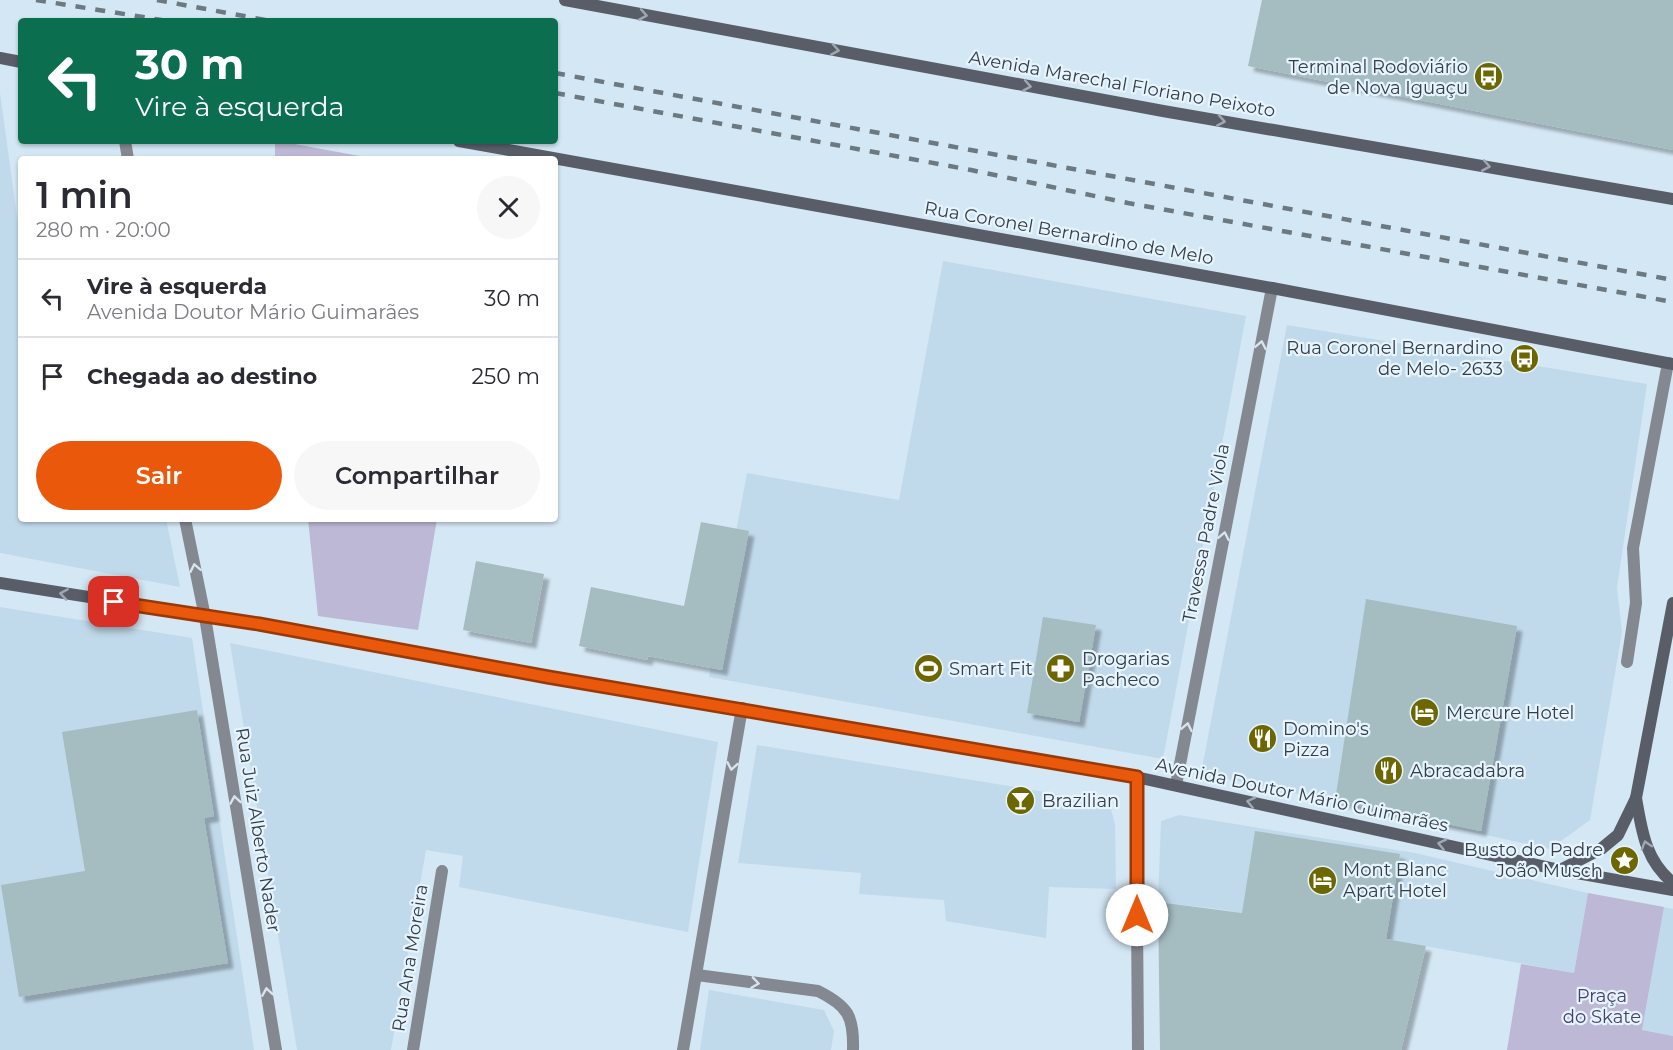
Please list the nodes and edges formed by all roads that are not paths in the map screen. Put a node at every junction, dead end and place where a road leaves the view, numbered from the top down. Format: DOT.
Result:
graph roads {
  1 [pos="565,0"];
  2 [pos="0,58"];
  3 [pos="18,61"];
  4 [pos="476,144"];
  5 [pos="542,156"];
  6 [pos="558,159"];
  7 [pos="1673,199"];
  8 [pos="1272,288"];
  9 [pos="1671,364"];
  10 [pos="186,522"];
  11 [pos="0,583"];
  12 [pos="1673,603"];
  13 [pos="205,617"];
  14 [pos="1627,662"];
  15 [pos="742,708"];
  16 [pos="1137,777"];
  17 [pos="1176,785"];
  18 [pos="1637,793"];
  19 [pos="1560,870"];
  20 [pos="442,871"];
  21 [pos="1673,883"];
  22 [pos="1673,890"];
  23 [pos="697,975"];
  24 [pos="276,1050"];
  25 [pos="413,1050"];
  26 [pos="683,1050"];
  27 [pos="853,1050"];
  28 [pos="1138,1050"];
  1 -- 7 [label="main road, Avenida Marechal Floriano Peixoto, one-way"];
  2 -- 3 [label="main road"];
  4 -- 5 [label="main road, Rua Coronel Bernardino de Melo"];
  6 -- 8 [label="main road, Rua Coronel Bernardino de Melo"];
  8 -- 9 [label="main road, Rua Coronel Bernardino de Melo"];
  17 -- 8 [label="street, Travessa Padre Viola, one-way"];
  9 -- 14 [label="street"];
  13 -- 10 [label="street, Rua Juiz Alberto Nader, one-way"];
  13 -- 11 [label="main road, Avenida Doutor Mário Guimarães, one-way"];
  12 -- 18 [label="main road"];
  13 -- 15 [label="main road, Avenida Doutor Mário Guimarães"];
  24 -- 13 [label="street, Rua Juiz Alberto Nader, one-way"];
  15 -- 16 [label="main road, Avenida Doutor Mário Guimarães"];
  15 -- 23 [label="street, one-way"];
  16 -- 17 [label="main road, Avenida Doutor Mário Guimarães"];
  16 -- 28 [label="street"];
  19 -- 17 [label="main road, Avenida Doutor Mário Guimarães, one-way"];
  18 -- 19 [label="main road"];
  21 -- 18 [label="main road, one-way"];
  19 -- 22 [label="main road, Avenida Doutor Mário Guimarães"];
  20 -- 25 [label="street, Rua Ana Moreira"];
  23 -- 26 [label="street"];
  23 -- 27 [label="street, one-way"];
}
